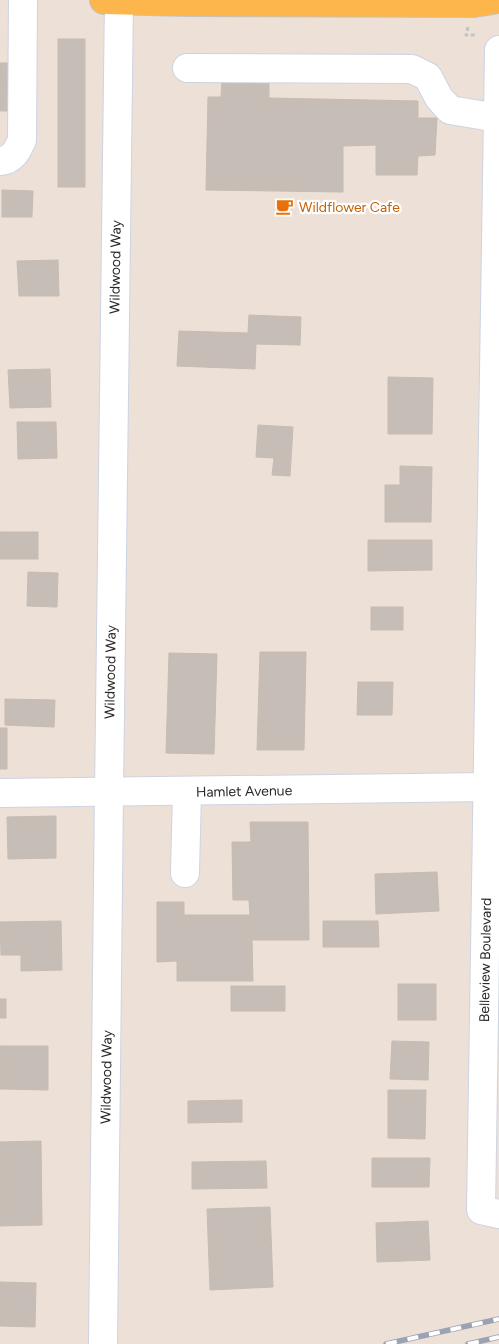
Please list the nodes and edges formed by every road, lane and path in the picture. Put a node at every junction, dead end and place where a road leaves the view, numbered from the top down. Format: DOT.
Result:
graph roads {
  1 [pos="24,0"];
  2 [pos="104,0"];
  3 [pos="120,0"];
  4 [pos="493,0"];
  5 [pos="499,50"];
  6 [pos="187,68"];
  7 [pos="498,118"];
  8 [pos="0,161"];
  9 [pos="495,610"];
  10 [pos="488,787"];
  11 [pos="109,792"];
  12 [pos="187,792"];
  13 [pos="0,793"];
  14 [pos="184,873"];
  15 [pos="490,1212"];
  16 [pos="103,1344"];
  1 -- 8 [label="street"];
  2 -- 3 [label="main road"];
  3 -- 4 [label="main road"];
  3 -- 11 [label="street, Wildwood Way"];
  5 -- 7 [label="street, Belleview Boulevard"];
  6 -- 7 [label="street"];
  7 -- 9 [label="street, Belleview Boulevard"];
  9 -- 10 [label="street, Belleview Boulevard"];
  10 -- 12 [label="street, Hamlet Avenue"];
  10 -- 15 [label="street, Belleview Boulevard"];
  11 -- 12 [label="street, Hamlet Avenue"];
  11 -- 13 [label="street, Hamlet Avenue"];
  11 -- 16 [label="street, Wildwood Way"];
  12 -- 14 [label="street"];
}
